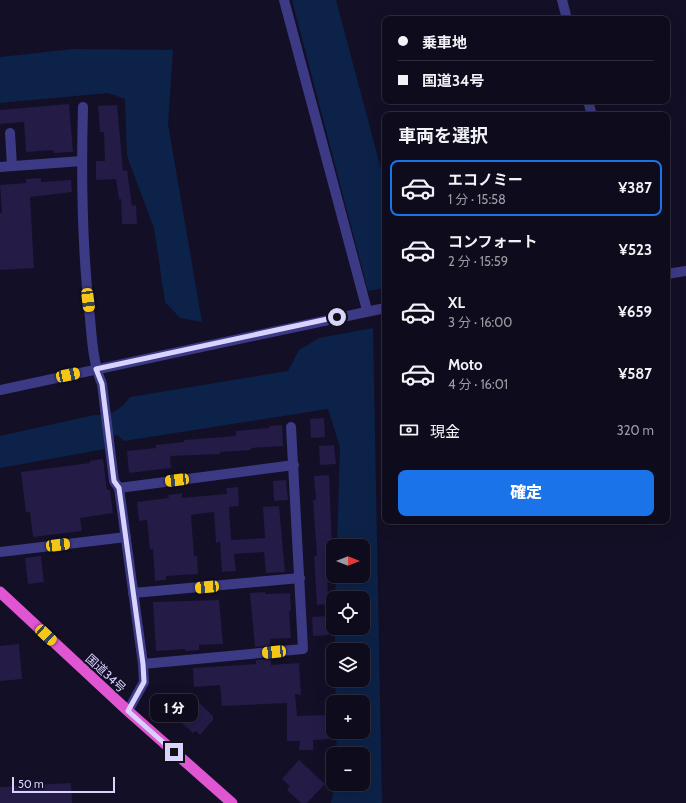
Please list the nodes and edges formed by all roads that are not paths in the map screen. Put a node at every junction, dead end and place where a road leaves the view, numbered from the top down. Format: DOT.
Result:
graph roads {
  1 [pos="284,0"];
  2 [pos="562,0"];
  3 [pos="566,16"];
  4 [pos="83,107"];
  5 [pos="10,133"];
  6 [pos="82,161"];
  7 [pos="12,166"];
  8 [pos="0,167"];
  9 [pos="686,271"];
  10 [pos="670,274"];
  11 [pos="382,308"];
  12 [pos="367,310"];
  13 [pos="96,369"];
  14 [pos="0,390"];
  15 [pos="291,427"];
  16 [pos="294,465"];
  17 [pos="119,488"];
  18 [pos="126,537"];
  19 [pos="0,552"];
  20 [pos="300,578"];
  21 [pos="0,592"];
  22 [pos="134,593"];
  23 [pos="143,664"];
  24 [pos="128,711"];
  25 [pos="232,803"];
  1 -- 12 [label="street"];
  2 -- 3 [label="street"];
  4 -- 6 [label="street"];
  5 -- 7 [label="street"];
  6 -- 7 [label="street"];
  6 -- 13 [label="street"];
  7 -- 8 [label="street"];
  9 -- 10 [label="street"];
  11 -- 12 [label="street"];
  12 -- 13 [label="street"];
  13 -- 14 [label="street"];
  13 -- 17 [label="street"];
  15 -- 16 [label="street"];
  16 -- 17 [label="street"];
  16 -- 20 [label="street"];
  17 -- 18 [label="street"];
  18 -- 19 [label="street"];
  18 -- 22 [label="street"];
  20 -- 22 [label="street"];
  20 -- 23 [label="street"];
  21 -- 24 [label="highway, 国道34号"];
  22 -- 23 [label="street"];
  23 -- 24 [label="street"];
  24 -- 25 [label="highway, 国道34号"];
}
